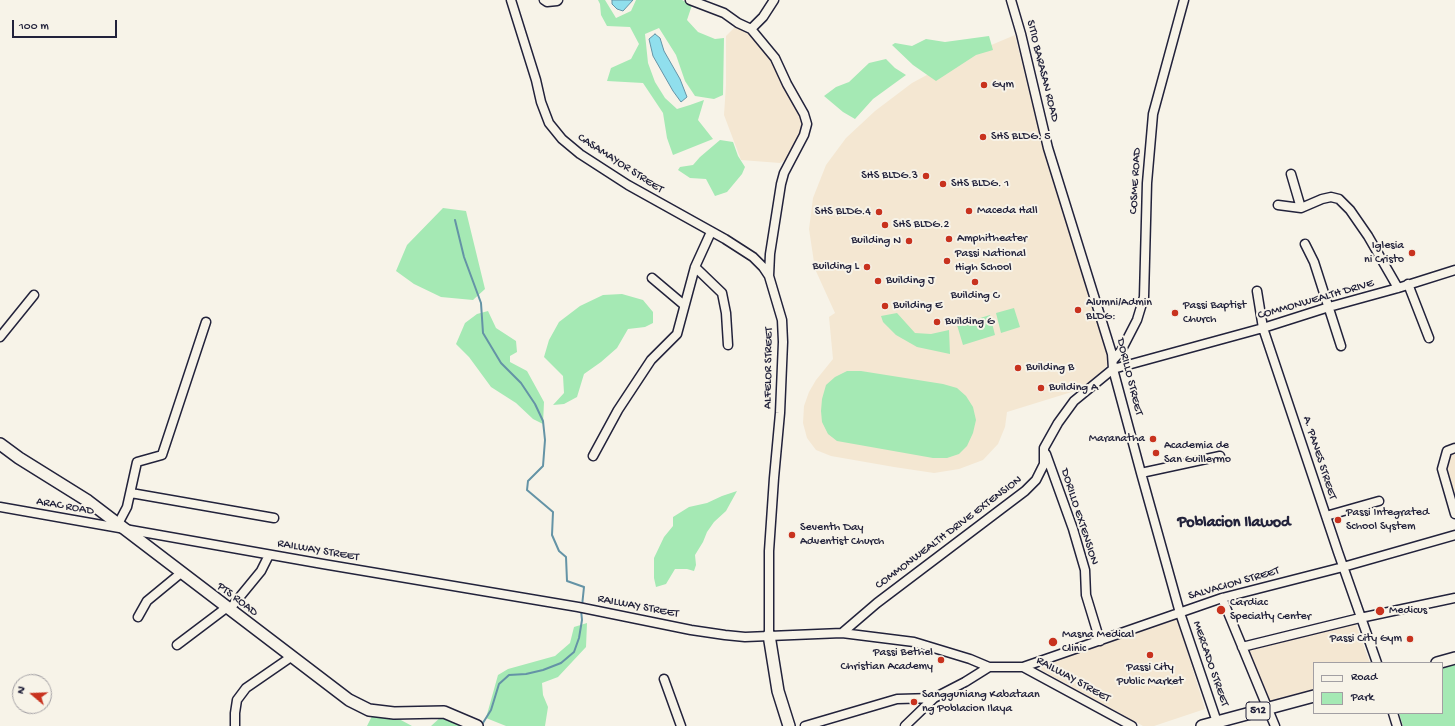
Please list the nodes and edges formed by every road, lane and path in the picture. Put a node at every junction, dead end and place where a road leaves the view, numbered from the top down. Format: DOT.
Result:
graph roads {
  1 [pos="511,0"];
  2 [pos="544,0"];
  3 [pos="558,0"];
  4 [pos="690,0"];
  5 [pos="774,0"];
  6 [pos="1011,0"];
  7 [pos="1184,0"];
  8 [pos="751,29"];
  9 [pos="1048,148"];
  10 [pos="1291,174"];
  11 [pos="1278,205"];
  12 [pos="1301,208"];
  13 [pos="711,232"];
  14 [pos="1305,244"];
  15 [pos="695,267"];
  16 [pos="1455,270"];
  17 [pos="769,276"];
  18 [pos="652,278"];
  19 [pos="1408,284"];
  20 [pos="1398,288"];
  21 [pos="1256,291"];
  22 [pos="34,294"];
  23 [pos="684,305"];
  24 [pos="1329,307"];
  25 [pos="206,322"];
  26 [pos="1263,328"];
  27 [pos="0,337"];
  28 [pos="1429,338"];
  29 [pos="728,345"];
  30 [pos="1341,346"];
  31 [pos="1113,360"];
  32 [pos="1114,369"];
  33 [pos="0,444"];
  34 [pos="1044,448"];
  35 [pos="1455,448"];
  36 [pos="593,456"];
  37 [pos="1220,456"];
  38 [pos="1141,473"];
  39 [pos="131,493"];
  40 [pos="1379,501"];
  41 [pos="0,507"];
  42 [pos="1455,514"];
  43 [pos="1326,516"];
  44 [pos="274,518"];
  45 [pos="122,527"];
  46 [pos="1455,535"];
  47 [pos="269,555"];
  48 [pos="1343,567"];
  49 [pos="181,573"];
  50 [pos="1222,598"];
  51 [pos="1455,598"];
  52 [pos="228,609"];
  53 [pos="1180,613"];
  54 [pos="138,617"];
  55 [pos="1360,618"];
  56 [pos="842,633"];
  57 [pos="769,635"];
  58 [pos="1100,641"];
  59 [pos="177,645"];
  60 [pos="1242,647"];
  61 [pos="291,657"];
  62 [pos="1455,658"];
  63 [pos="1377,662"];
  64 [pos="1441,662"];
  65 [pos="989,667"];
  66 [pos="1023,667"];
  67 [pos="664,679"];
  68 [pos="1313,696"];
  69 [pos="934,698"];
  70 [pos="1268,708"];
  71 [pos="1393,714"];
  72 [pos="1217,722"];
  73 [pos="235,726"];
  74 [pos="477,726"];
  75 [pos="681,726"];
  76 [pos="789,726"];
  77 [pos="805,726"];
  78 [pos="904,726"];
  79 [pos="1132,726"];
  80 [pos="1202,726"];
  81 [pos="1275,726"];
  82 [pos="1397,726"];
  1 -- 13 [label="street, CASAMAYOR STREET"];
  2 -- 3 [label="street"];
  4 -- 8 [label="street"];
  5 -- 8 [label="street"];
  6 -- 9 [label="street, SITIO BARASAN ROAD"];
  7 -- 31 [label="street, COSME ROAD"];
  8 -- 17 [label="street, ALFELOR STREET"];
  9 -- 31 [label="street, DORILLO STREET"];
  10 -- 12 [label="street"];
  11 -- 12 [label="street"];
  12 -- 20 [label="street"];
  13 -- 15 [label="street"];
  13 -- 17 [label="street, CASAMAYOR STREET"];
  14 -- 24 [label="street"];
  15 -- 23 [label="street"];
  15 -- 29 [label="street"];
  16 -- 19 [label="street, COMMONWEALTH DRIVE"];
  17 -- 57 [label="street, ALFELOR STREET"];
  18 -- 23 [label="street"];
  19 -- 20 [label="street, COMMONWEALTH DRIVE"];
  19 -- 28 [label="street"];
  20 -- 24 [label="street, COMMONWEALTH DRIVE"];
  21 -- 26 [label="street, A. PANES STREET"];
  22 -- 27 [label="street"];
  23 -- 36 [label="street"];
  24 -- 26 [label="street, COMMONWEALTH DRIVE"];
  24 -- 30 [label="street"];
  25 -- 39 [label="street"];
  26 -- 32 [label="street, COMMONWEALTH DRIVE"];
  26 -- 43 [label="street, A. PANES STREET"];
  31 -- 32 [label="street, DORILLO STREET"];
  32 -- 34 [label="street, COMMONWEALTH DRIVE EXTENSION"];
  32 -- 38 [label="street, DORILLO STREET"];
  33 -- 45 [label="main road, PTS ROAD"];
  34 -- 56 [label="street, COMMONWEALTH DRIVE EXTENSION"];
  34 -- 58 [label="street, DORILLO EXTENSION"];
  35 -- 42 [label="street"];
  37 -- 38 [label="street"];
  38 -- 53 [label="street, DORILLO STREET"];
  39 -- 44 [label="street"];
  39 -- 45 [label="street"];
  40 -- 43 [label="street"];
  41 -- 45 [label="street, ARAC ROAD"];
  43 -- 48 [label="street, A. PANES STREET"];
  45 -- 47 [label="street, RAILWAY STREET"];
  45 -- 49 [label="main road, PTS ROAD"];
  46 -- 48 [label="street, SALVACION STREET"];
  47 -- 52 [label="street"];
  47 -- 57 [label="street, RAILWAY STREET"];
  48 -- 50 [label="street, SALVACION STREET"];
  48 -- 55 [label="street, A. PANES STREET"];
  49 -- 52 [label="main road, PTS ROAD"];
  49 -- 54 [label="street"];
  50 -- 53 [label="street, SALVACION STREET"];
  50 -- 60 [label="street"];
  51 -- 55 [label="street"];
  52 -- 59 [label="street"];
  52 -- 61 [label="main road, PTS ROAD"];
  53 -- 58 [label="street, SALVACION STREET"];
  53 -- 72 [label="street, MERCADO STREET"];
  55 -- 60 [label="street"];
  55 -- 63 [label="street, A. PANES STREET"];
  56 -- 57 [label="street, RAILWAY STREET"];
  56 -- 65 [label="street, RAILWAY STREET"];
  57 -- 76 [label="main road"];
  58 -- 66 [label="street, SALVACION STREET"];
  60 -- 70 [label="street"];
  61 -- 73 [label="street"];
  61 -- 74 [label="main road, PTS ROAD"];
  62 -- 64 [label="main road"];
  65 -- 66 [label="street, RAILWAY STREET"];
  65 -- 69 [label="street"];
  66 -- 79 [label="street, RAILWAY STREET"];
  67 -- 75 [label="street"];
  68 -- 70 [label="main road, 512"];
  69 -- 77 [label="street"];
  69 -- 78 [label="street"];
  70 -- 72 [label="main road, 512"];
  70 -- 81 [label="street"];
  71 -- 82 [label="street"];
  72 -- 80 [label="main road, 512"];
}
